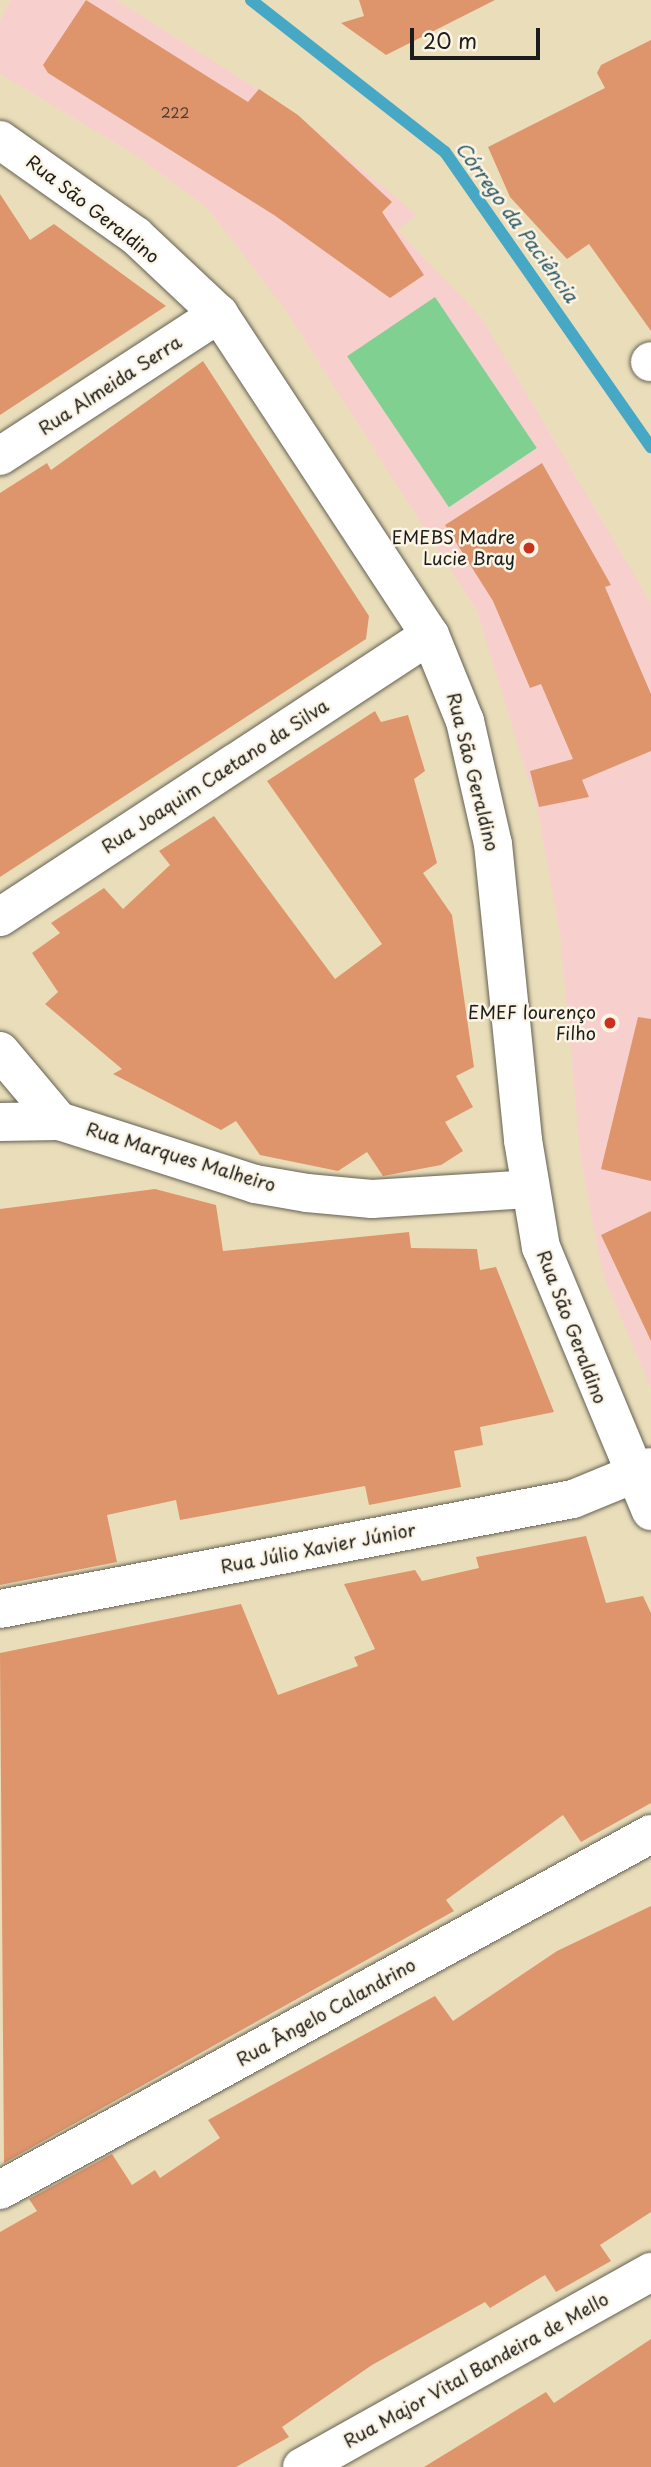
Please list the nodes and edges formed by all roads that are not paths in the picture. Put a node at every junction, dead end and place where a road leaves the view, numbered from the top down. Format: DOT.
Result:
graph roads {
  1 [pos="0,140"];
  2 [pos="219,314"];
  3 [pos="0,456"];
  4 [pos="430,635"];
  5 [pos="0,917"];
  6 [pos="0,1051"];
  7 [pos="59,1121"];
  8 [pos="0,1122"];
  9 [pos="529,1189"];
  10 [pos="642,1472"];
  11 [pos="651,1511"];
  12 [pos="0,1609"];
  13 [pos="651,1834"];
  14 [pos="0,2190"];
  15 [pos="651,2273"];
  16 [pos="302,2467"];
  1 -- 2 [label="street, Rua São Geraldino"];
  2 -- 3 [label="street, Rua Almeida Serra"];
  2 -- 4 [label="street, Rua São Geraldino"];
  4 -- 5 [label="street, Rua Joaquim Caetano da Silva"];
  4 -- 9 [label="street, Rua São Geraldino"];
  6 -- 7 [label="street"];
  7 -- 8 [label="street, Rua Marques Malheiro"];
  7 -- 9 [label="street, Rua Marques Malheiro"];
  9 -- 10 [label="street, Rua São Geraldino"];
  10 -- 11 [label="street, Rua São Geraldino"];
  10 -- 12 [label="street, Rua Júlio Xavier Júnior"];
  13 -- 14 [label="street, Rua Ângelo Calandrino"];
  15 -- 16 [label="street, Rua Major Vital Bandeira de Mello"];
}
